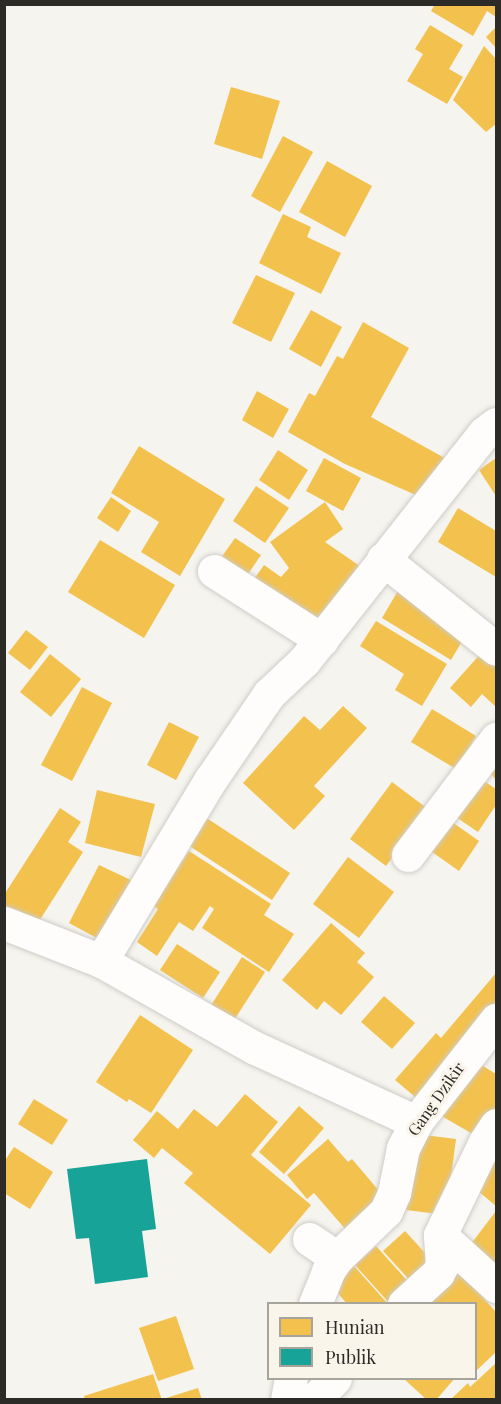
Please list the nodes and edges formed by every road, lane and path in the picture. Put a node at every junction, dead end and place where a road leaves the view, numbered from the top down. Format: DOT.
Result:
graph roads {
  1 [pos="496,424"];
  2 [pos="382,560"];
  3 [pos="214,571"];
  4 [pos="322,640"];
  5 [pos="496,649"];
  6 [pos="496,739"];
  7 [pos="408,855"];
  8 [pos="4,923"];
  9 [pos="101,961"];
  10 [pos="496,1020"];
  11 [pos="416,1122"];
  12 [pos="496,1125"];
  13 [pos="440,1235"];
  14 [pos="309,1239"];
  15 [pos="337,1258"];
  16 [pos="496,1286"];
  17 [pos="316,1302"];
  18 [pos="406,1302"];
  19 [pos="291,1380"];
  20 [pos="333,1380"];
  21 [pos="287,1400"];
  22 [pos="314,1400"];
  1 -- 2 [label="street"];
  2 -- 4 [label="street"];
  2 -- 5 [label="street"];
  3 -- 4 [label="street"];
  4 -- 9 [label="street"];
  6 -- 7 [label="street"];
  8 -- 9 [label="street"];
  9 -- 11 [label="street"];
  10 -- 11 [label="street, Gang Dzikir"];
  11 -- 15 [label="street, Gang Dzikir"];
  12 -- 13 [label="street"];
  13 -- 16 [label="street"];
  13 -- 18 [label="street"];
  14 -- 15 [label="street"];
  15 -- 17 [label="street, Gang Dzikir"];
  19 -- 21 [label="street"];
  20 -- 22 [label="street"];
}
